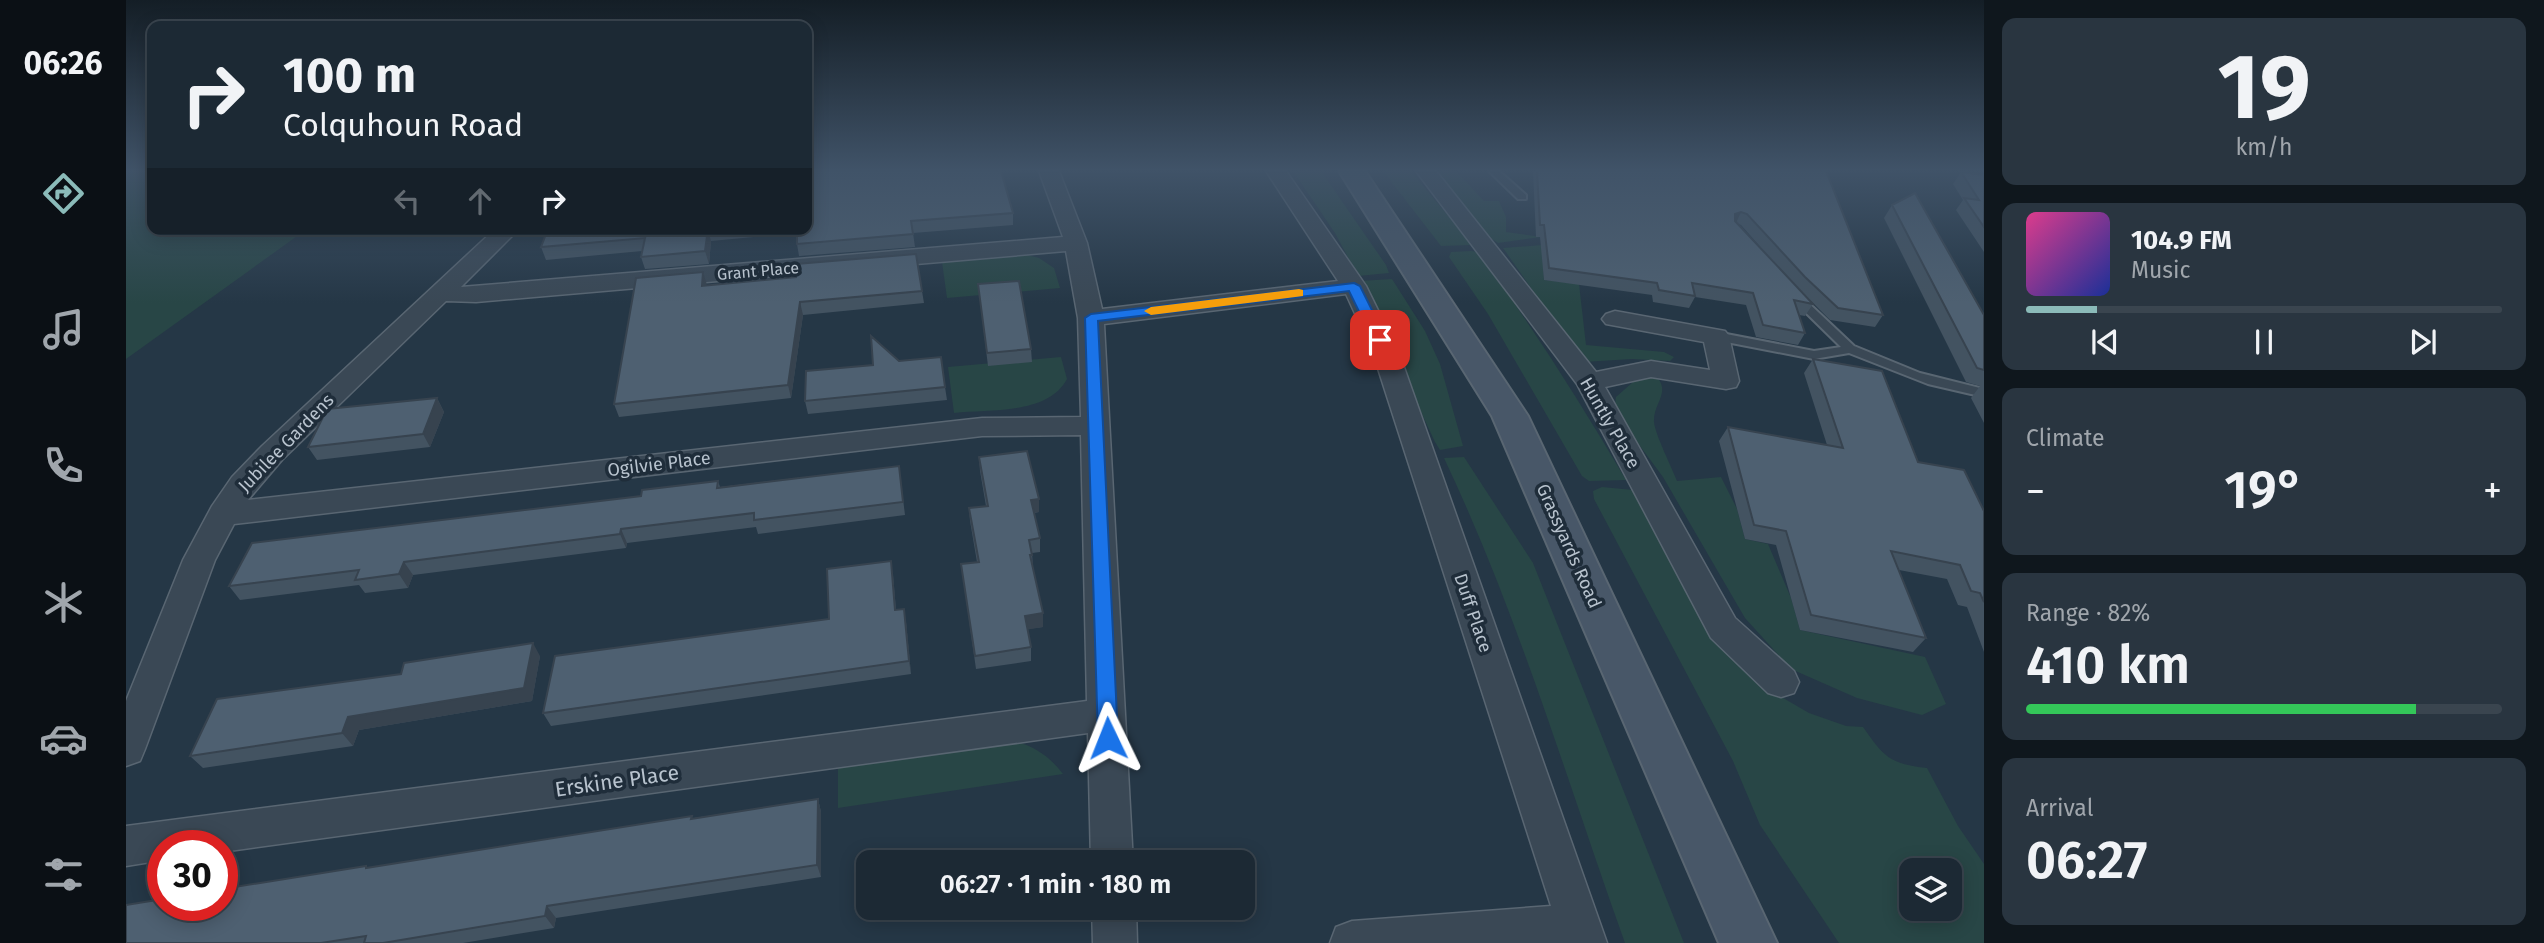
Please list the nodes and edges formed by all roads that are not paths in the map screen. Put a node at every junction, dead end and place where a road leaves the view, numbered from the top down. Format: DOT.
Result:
graph roads {
  1 [pos="1066,215"];
  2 [pos="1306,215"];
  3 [pos="1380,215"];
  4 [pos="1460,215"];
  5 [pos="502,235"];
  6 [pos="1076,243"];
  7 [pos="1784,285"];
  8 [pos="1354,286"];
  9 [pos="440,294"];
  10 [pos="1091,318"];
  11 [pos="1615,319"];
  12 [pos="1716,336"];
  13 [pos="1850,349"];
  14 [pos="1589,382"];
  15 [pos="1984,393"];
  16 [pos="1096,426"];
  17 [pos="223,514"];
  18 [pos="1781,682"];
  19 [pos="1107,714"];
  20 [pos="126,749"];
  21 [pos="126,846"];
  22 [pos="1112,850"];
  23 [pos="1114,920"];
  24 [pos="1583,934"];
  25 [pos="1115,943"];
  26 [pos="1352,943"];
  27 [pos="1748,943"];
  1 -- 6 [label="street"];
  2 -- 8 [label="street, Duff Place"];
  3 -- 27 [label="main road, Grassyards Road"];
  4 -- 14 [label="street, Huntly Place"];
  5 -- 9 [label="street, Jubilee Gardens"];
  6 -- 9 [label="street, Grant Place"];
  6 -- 10 [label="street"];
  7 -- 13 [label="lane"];
  8 -- 10 [label="street"];
  8 -- 24 [label="street, Duff Place"];
  9 -- 17 [label="street, Jubilee Gardens"];
  10 -- 16 [label="street"];
  11 -- 12 [label="street"];
  12 -- 13 [label="lane"];
  12 -- 14 [label="street"];
  13 -- 15 [label="lane"];
  14 -- 18 [label="street, Huntly Place"];
  16 -- 17 [label="street, Ogilvie Place"];
  16 -- 19 [label="street"];
  17 -- 20 [label="street, Jubilee Gardens"];
  19 -- 21 [label="street, Erskine Place"];
  19 -- 22 [label="street"];
  23 -- 25 [label="street"];
  24 -- 26 [label="street"];
}
